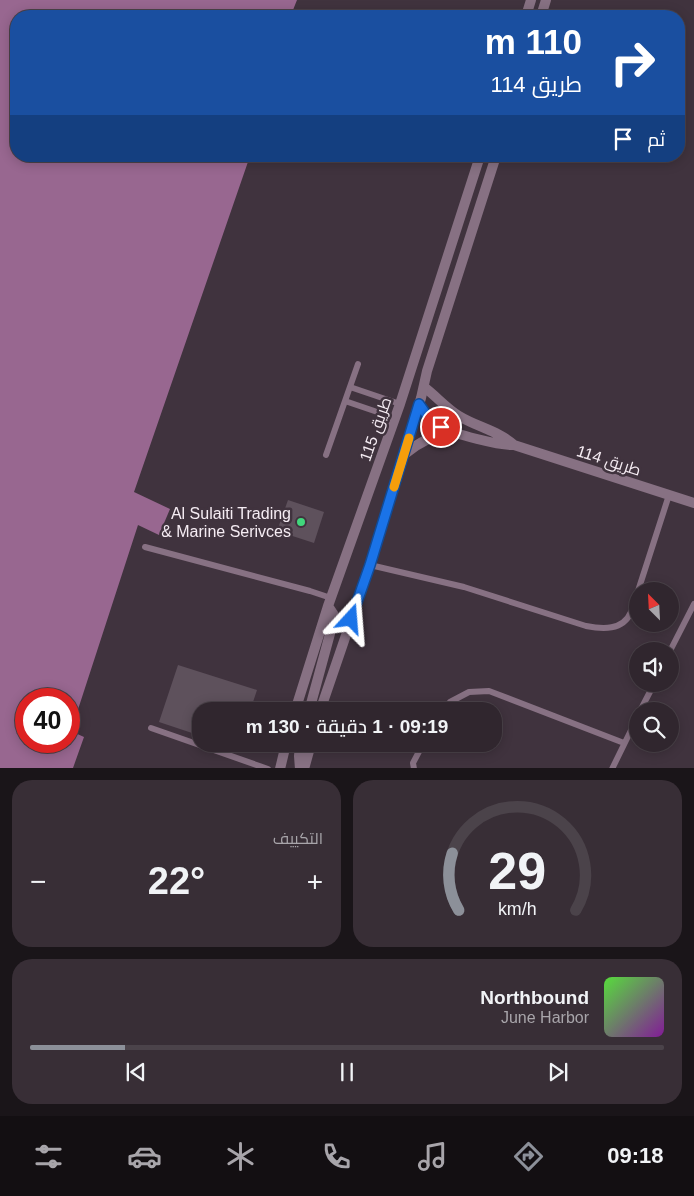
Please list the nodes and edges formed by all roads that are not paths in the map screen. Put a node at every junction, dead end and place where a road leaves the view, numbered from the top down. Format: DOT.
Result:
graph roads {
  1 [pos="478,162"];
  2 [pos="494,162"];
  3 [pos="358,364"];
  4 [pos="424,386"];
  5 [pos="350,387"];
  6 [pos="345,401"];
  7 [pos="400,404"];
  8 [pos="419,404"];
  9 [pos="395,418"];
  10 [pos="451,432"];
  11 [pos="514,445"];
  12 [pos="326,455"];
  13 [pos="404,455"];
  14 [pos="669,495"];
  15 [pos="694,503"];
  16 [pos="145,547"];
  17 [pos="370,565"];
  18 [pos="641,582"];
  19 [pos="330,602"];
  20 [pos="694,604"];
  21 [pos="629,616"];
  22 [pos="675,642"];
  23 [pos="298,702"];
  24 [pos="311,702"];
  25 [pos="323,702"];
  26 [pos="450,702"];
  27 [pos="151,728"];
  28 [pos="629,733"];
  29 [pos="624,742"];
  30 [pos="284,752"];
  31 [pos="299,752"];
  32 [pos="309,752"];
  33 [pos="419,752"];
  34 [pos="268,768"];
  35 [pos="280,768"];
  36 [pos="300,768"];
  37 [pos="304,768"];
  38 [pos="414,768"];
  39 [pos="612,768"];
  1 -- 7 [label="street, طريق 115"];
  2 -- 4 [label="street, طريق 115"];
  3 -- 5 [label="lane"];
  4 -- 8 [label="street, طريق 115"];
  4 -- 11 [label="street, طريق 114"];
  5 -- 6 [label="lane"];
  5 -- 7 [label="lane"];
  6 -- 9 [label="lane"];
  6 -- 12 [label="lane"];
  7 -- 9 [label="street, طريق 115"];
  8 -- 10 [label="street, طريق 114"];
  8 -- 13 [label="street, طريق 115"];
  9 -- 19 [label="street, طريق 115"];
  10 -- 11 [label="street, طريق 114"];
  10 -- 13 [label="street"];
  11 -- 14 [label="street, طريق 114"];
  13 -- 17 [label="street, طريق 115"];
  14 -- 15 [label="street, طريق 114"];
  14 -- 18 [label="lane"];
  16 -- 19 [label="lane"];
  17 -- 21 [label="lane"];
  17 -- 25 [label="street, طريق 115"];
  19 -- 23 [label="street, طريق 115"];
  19 -- 24 [label="street"];
  20 -- 22 [label="lane"];
  26 -- 29 [label="lane"];
  27 -- 34 [label="lane"];
  28 -- 29 [label="lane"];
  29 -- 39 [label="lane"];
  30 -- 35 [label="street"];
  31 -- 36 [label="street"];
  32 -- 37 [label="street"];
  33 -- 38 [label="lane"];
}
